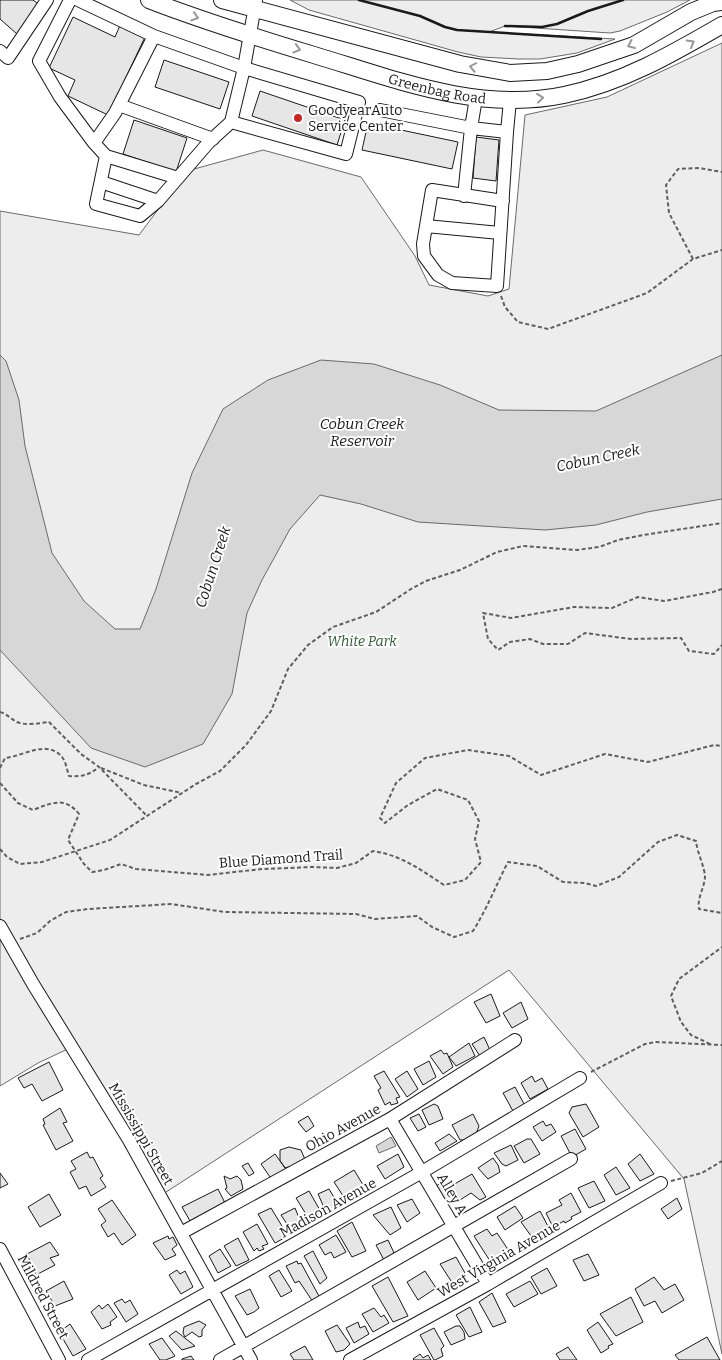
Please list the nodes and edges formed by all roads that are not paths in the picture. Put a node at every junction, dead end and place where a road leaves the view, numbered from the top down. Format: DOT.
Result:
graph roads {
  1 [pos="47,0"];
  2 [pos="70,0"];
  3 [pos="78,0"];
  4 [pos="149,0"];
  5 [pos="222,0"];
  6 [pos="722,2"];
  7 [pos="256,5"];
  8 [pos="722,25"];
  9 [pos="250,35"];
  10 [pos="154,36"];
  11 [pos="0,51"];
  12 [pos="244,68"];
  13 [pos="476,98"];
  14 [pos="510,100"];
  15 [pos="119,105"];
  16 [pos="380,110"];
  17 [pos="231,122"];
  18 [pos="471,128"];
  19 [pos="507,132"];
  20 [pos="213,139"];
  21 [pos="94,143"];
  22 [pos="106,156"];
  23 [pos="178,178"];
  24 [pos="101,182"];
  25 [pos="464,196"];
  26 [pos="503,200"];
  27 [pos="158,201"];
  28 [pos="426,226"];
  29 [pos="500,234"];
  30 [pos="0,926"];
  31 [pos="515,1040"];
  32 [pos="580,1078"];
  33 [pos="390,1119"];
  34 [pos="571,1159"];
  35 [pos="422,1172"];
  36 [pos="662,1183"];
  37 [pos="454,1227"];
  38 [pos="181,1233"];
  39 [pos="0,1249"];
  40 [pos="488,1284"];
  41 [pos="212,1290"];
  42 [pos="243,1347"];
  43 [pos="59,1360"];
  44 [pos="88,1360"];
  45 [pos="220,1360"];
  46 [pos="250,1360"];
  47 [pos="350,1360"];
  1 -- 11 [label="street"];
  2 -- 21 [label="street"];
  3 -- 10 [label="street"];
  4 -- 9 [label="main road, Greenbag Road, one-way"];
  5 -- 7 [label="main road, Greenbag Road"];
  6 -- 7 [label="main road, Greenbag Road, one-way"];
  7 -- 9 [label="street"];
  14 -- 8 [label="main road, Greenbag Road, one-way"];
  9 -- 12 [label="street"];
  9 -- 13 [label="main road, Greenbag Road, one-way"];
  10 -- 12 [label="street"];
  10 -- 15 [label="street"];
  12 -- 17 [label="street"];
  12 -- 17 [label="street"];
  13 -- 14 [label="main road, Greenbag Road"];
  13 -- 18 [label="street"];
  14 -- 19 [label="street"];
  15 -- 20 [label="street"];
  15 -- 21 [label="street"];
  16 -- 18 [label="street"];
  17 -- 20 [label="street"];
  18 -- 19 [label="street"];
  18 -- 25 [label="street"];
  19 -- 26 [label="street"];
  20 -- 23 [label="street"];
  21 -- 22 [label="street"];
  22 -- 23 [label="street"];
  22 -- 24 [label="street"];
  23 -- 27 [label="street"];
  24 -- 27 [label="street"];
  24 -- 27 [label="street"];
  25 -- 26 [label="street"];
  25 -- 28 [label="street"];
  26 -- 29 [label="street"];
  28 -- 29 [label="street"];
  28 -- 29 [label="street"];
  30 -- 38 [label="street, Mississippi Street"];
  31 -- 33 [label="street, Ohio Avenue"];
  32 -- 35 [label="street, Madison Avenue"];
  33 -- 35 [label="street, Alley A"];
  33 -- 38 [label="street, Ohio Avenue"];
  34 -- 37 [label="street"];
  35 -- 37 [label="street, Alley A"];
  35 -- 41 [label="street, Madison Avenue"];
  36 -- 40 [label="street, West Virginia Avenue"];
  37 -- 40 [label="street, Alley A"];
  37 -- 42 [label="street"];
  38 -- 41 [label="street, Mississippi Street"];
  39 -- 43 [label="street, Mildred Street"];
  40 -- 47 [label="street, West Virginia Avenue"];
  41 -- 42 [label="street, Mississippi Street"];
  41 -- 44 [label="street, Madison Avenue"];
  42 -- 45 [label="street"];
  42 -- 46 [label="street, Mississippi Street"];
}
